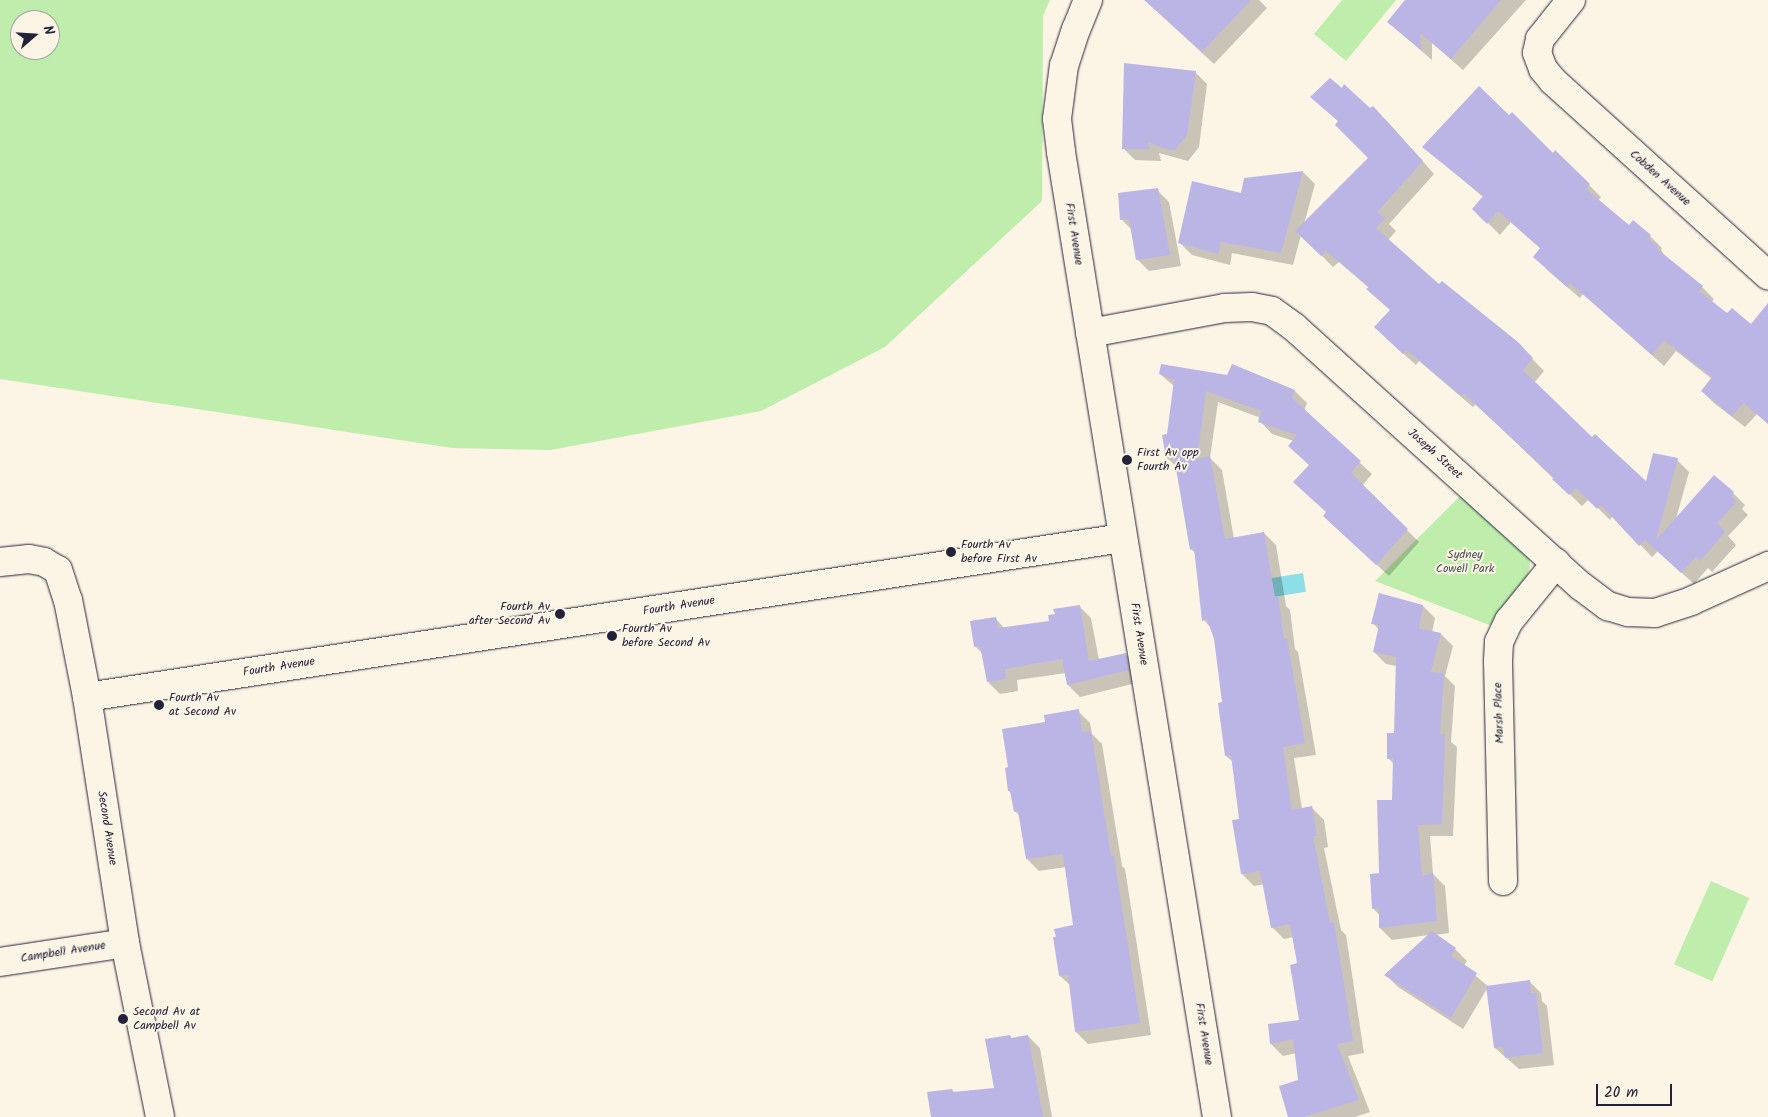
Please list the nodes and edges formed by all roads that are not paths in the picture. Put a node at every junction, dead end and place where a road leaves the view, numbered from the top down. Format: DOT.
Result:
graph roads {
  1 [pos="1088,0"];
  2 [pos="1570,0"];
  3 [pos="1768,275"];
  4 [pos="1090,334"];
  5 [pos="1123,538"];
  6 [pos="0,562"];
  7 [pos="1556,563"];
  8 [pos="1768,566"];
  9 [pos="87,697"];
  10 [pos="1504,881"];
  11 [pos="126,943"];
  12 [pos="0,962"];
  13 [pos="160,1117"];
  14 [pos="1217,1117"];
  1 -- 4 [label="street, First Avenue"];
  2 -- 3 [label="street, Cobden Avenue"];
  4 -- 5 [label="street, First Avenue"];
  4 -- 7 [label="street, Joseph Street"];
  5 -- 9 [label="street, Fourth Avenue"];
  5 -- 14 [label="street, First Avenue"];
  6 -- 9 [label="street, Second Avenue"];
  7 -- 8 [label="street, Joseph Street"];
  7 -- 10 [label="street, Marsh Place"];
  9 -- 11 [label="street, Second Avenue"];
  11 -- 12 [label="street, Campbell Avenue"];
  11 -- 13 [label="street, Second Avenue"];
}
